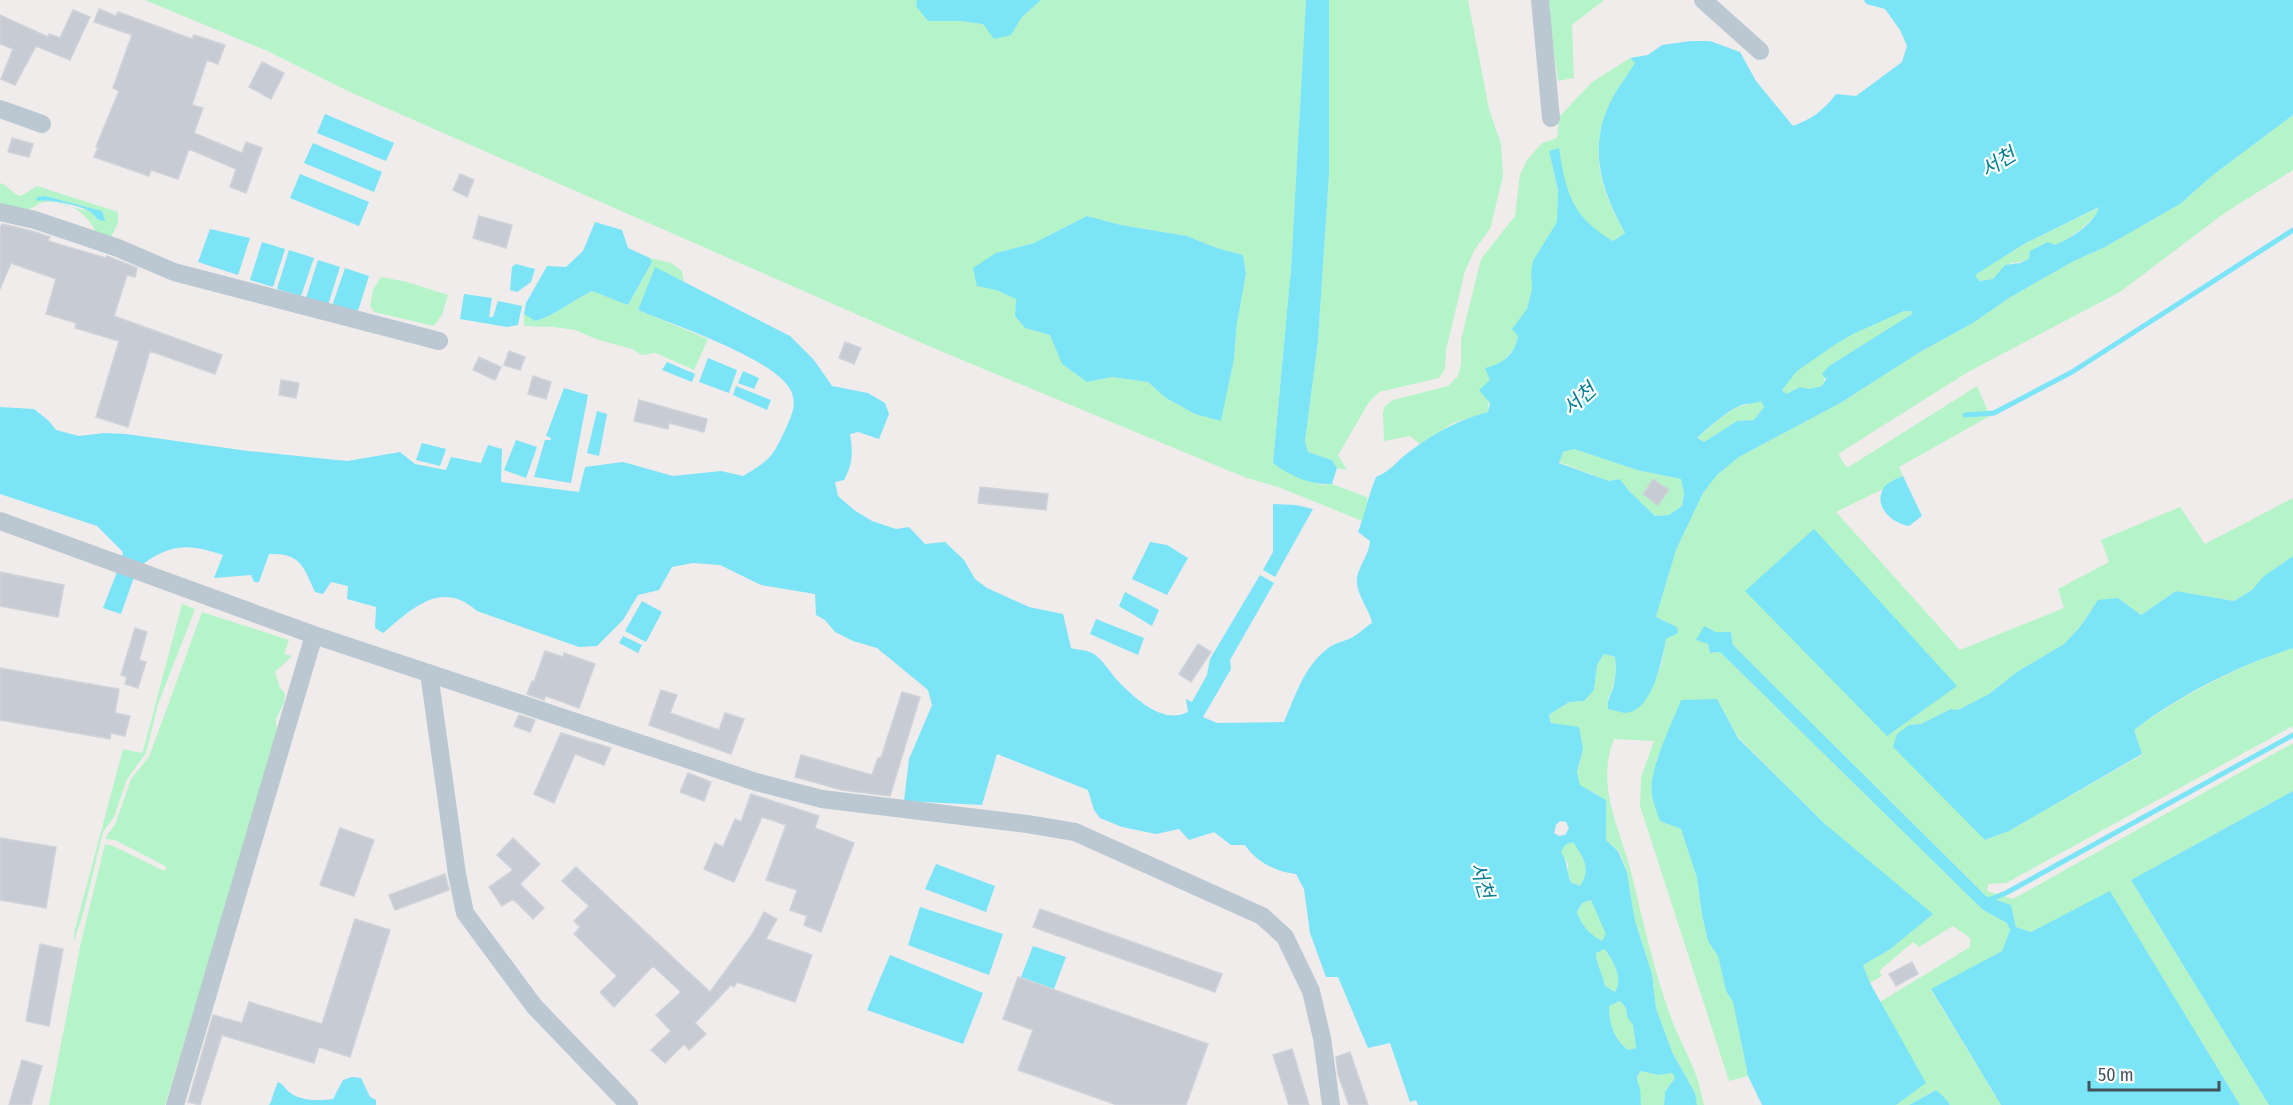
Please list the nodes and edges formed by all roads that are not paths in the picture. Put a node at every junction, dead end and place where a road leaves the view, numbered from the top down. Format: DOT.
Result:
graph roads {
  1 [pos="1540,0"];
  2 [pos="1703,0"];
  3 [pos="1760,51"];
  4 [pos="0,109"];
  5 [pos="1551,118"];
  6 [pos="42,124"];
  7 [pos="0,212"];
  8 [pos="439,341"];
  9 [pos="0,521"];
  10 [pos="314,635"];
  11 [pos="429,674"];
  12 [pos="175,1105"];
  13 [pos="629,1105"];
  14 [pos="1331,1105"];
  1 -- 5 [label="street"];
  2 -- 3 [label="street"];
  4 -- 6 [label="street"];
  7 -- 8 [label="street"];
  9 -- 10 [label="street"];
  10 -- 11 [label="street"];
  10 -- 12 [label="street"];
  11 -- 13 [label="street"];
  11 -- 14 [label="street"];
}
